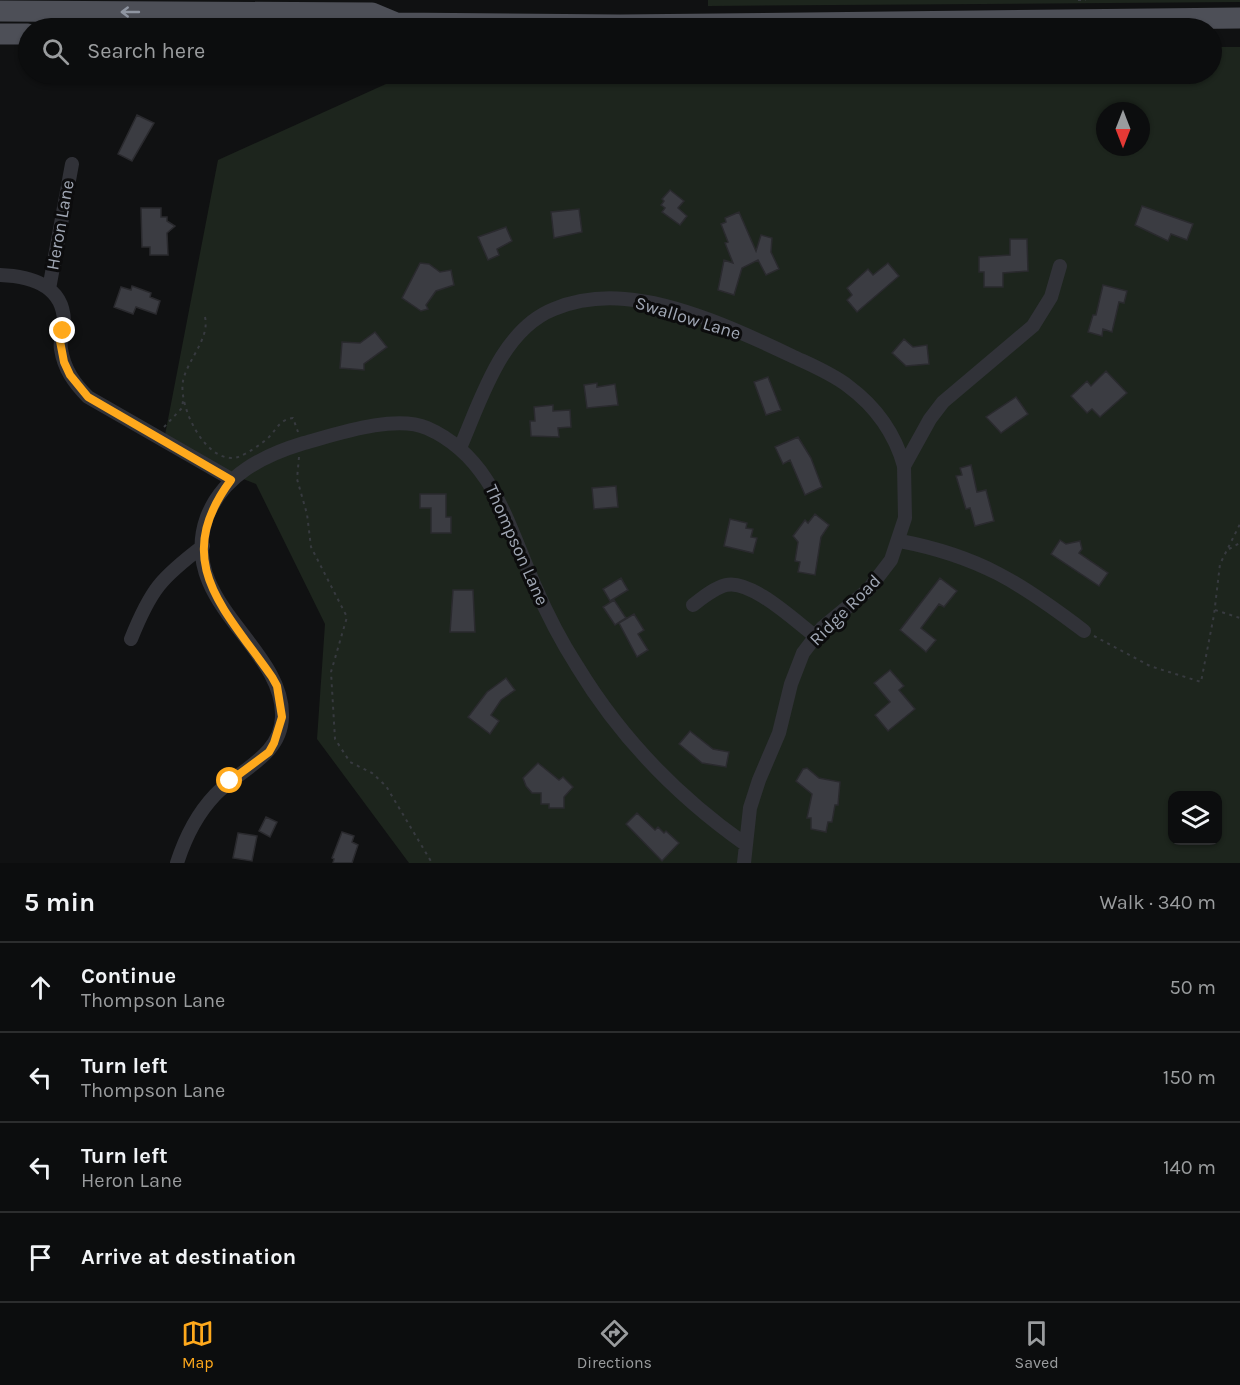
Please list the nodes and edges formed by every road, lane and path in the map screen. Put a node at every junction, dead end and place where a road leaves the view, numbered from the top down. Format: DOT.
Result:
graph roads {
  1 [pos="1078,0"];
  2 [pos="1085,0"];
  3 [pos="0,11"];
  4 [pos="379,18"];
  5 [pos="1222,18"];
  6 [pos="1240,18"];
  7 [pos="0,34"];
  8 [pos="18,34"];
  9 [pos="72,164"];
  10 [pos="1060,266"];
  11 [pos="0,275"];
  12 [pos="49,289"];
  13 [pos="205,317"];
  14 [pos="183,401"];
  15 [pos="160,430"];
  16 [pos="299,438"];
  17 [pos="460,448"];
  18 [pos="299,454"];
  19 [pos="904,466"];
  20 [pos="231,480"];
  21 [pos="1240,525"];
  22 [pos="900,541"];
  23 [pos="1240,543"];
  24 [pos="203,546"];
  25 [pos="1228,550"];
  26 [pos="693,604"];
  27 [pos="1215,610"];
  28 [pos="1240,618"];
  29 [pos="1084,631"];
  30 [pos="814,636"];
  31 [pos="131,639"];
  32 [pos="744,844"];
  33 [pos="177,863"];
  34 [pos="432,863"];
  35 [pos="744,863"];
  1 -- 2 [label="path"];
  4 -- 3 [label="main road, one-way"];
  5 -- 6 [label="main road"];
  7 -- 8 [label="main road"];
  9 -- 12 [label="street, Heron Lane"];
  10 -- 19 [label="street, Ridge Road"];
  11 -- 12 [label="street"];
  12 -- 20 [label="street, Heron Lane"];
  13 -- 14 [label="path"];
  14 -- 15 [label="path"];
  14 -- 16 [label="path"];
  17 -- 19 [label="street, Swallow Lane"];
  17 -- 20 [label="street, Thompson Lane"];
  17 -- 32 [label="street, Thompson Lane"];
  18 -- 34 [label="path"];
  19 -- 22 [label="street, Ridge Road"];
  20 -- 24 [label="street, Thompson Lane"];
  21 -- 25 [label="path"];
  22 -- 29 [label="street"];
  22 -- 30 [label="street, Ridge Road"];
  23 -- 25 [label="path"];
  24 -- 31 [label="street"];
  24 -- 33 [label="street, Thompson Lane"];
  25 -- 27 [label="path"];
  26 -- 30 [label="street"];
  27 -- 28 [label="path"];
  27 -- 29 [label="path"];
  30 -- 32 [label="street, Ridge Road"];
  32 -- 35 [label="street, Ridge Road"];
}
